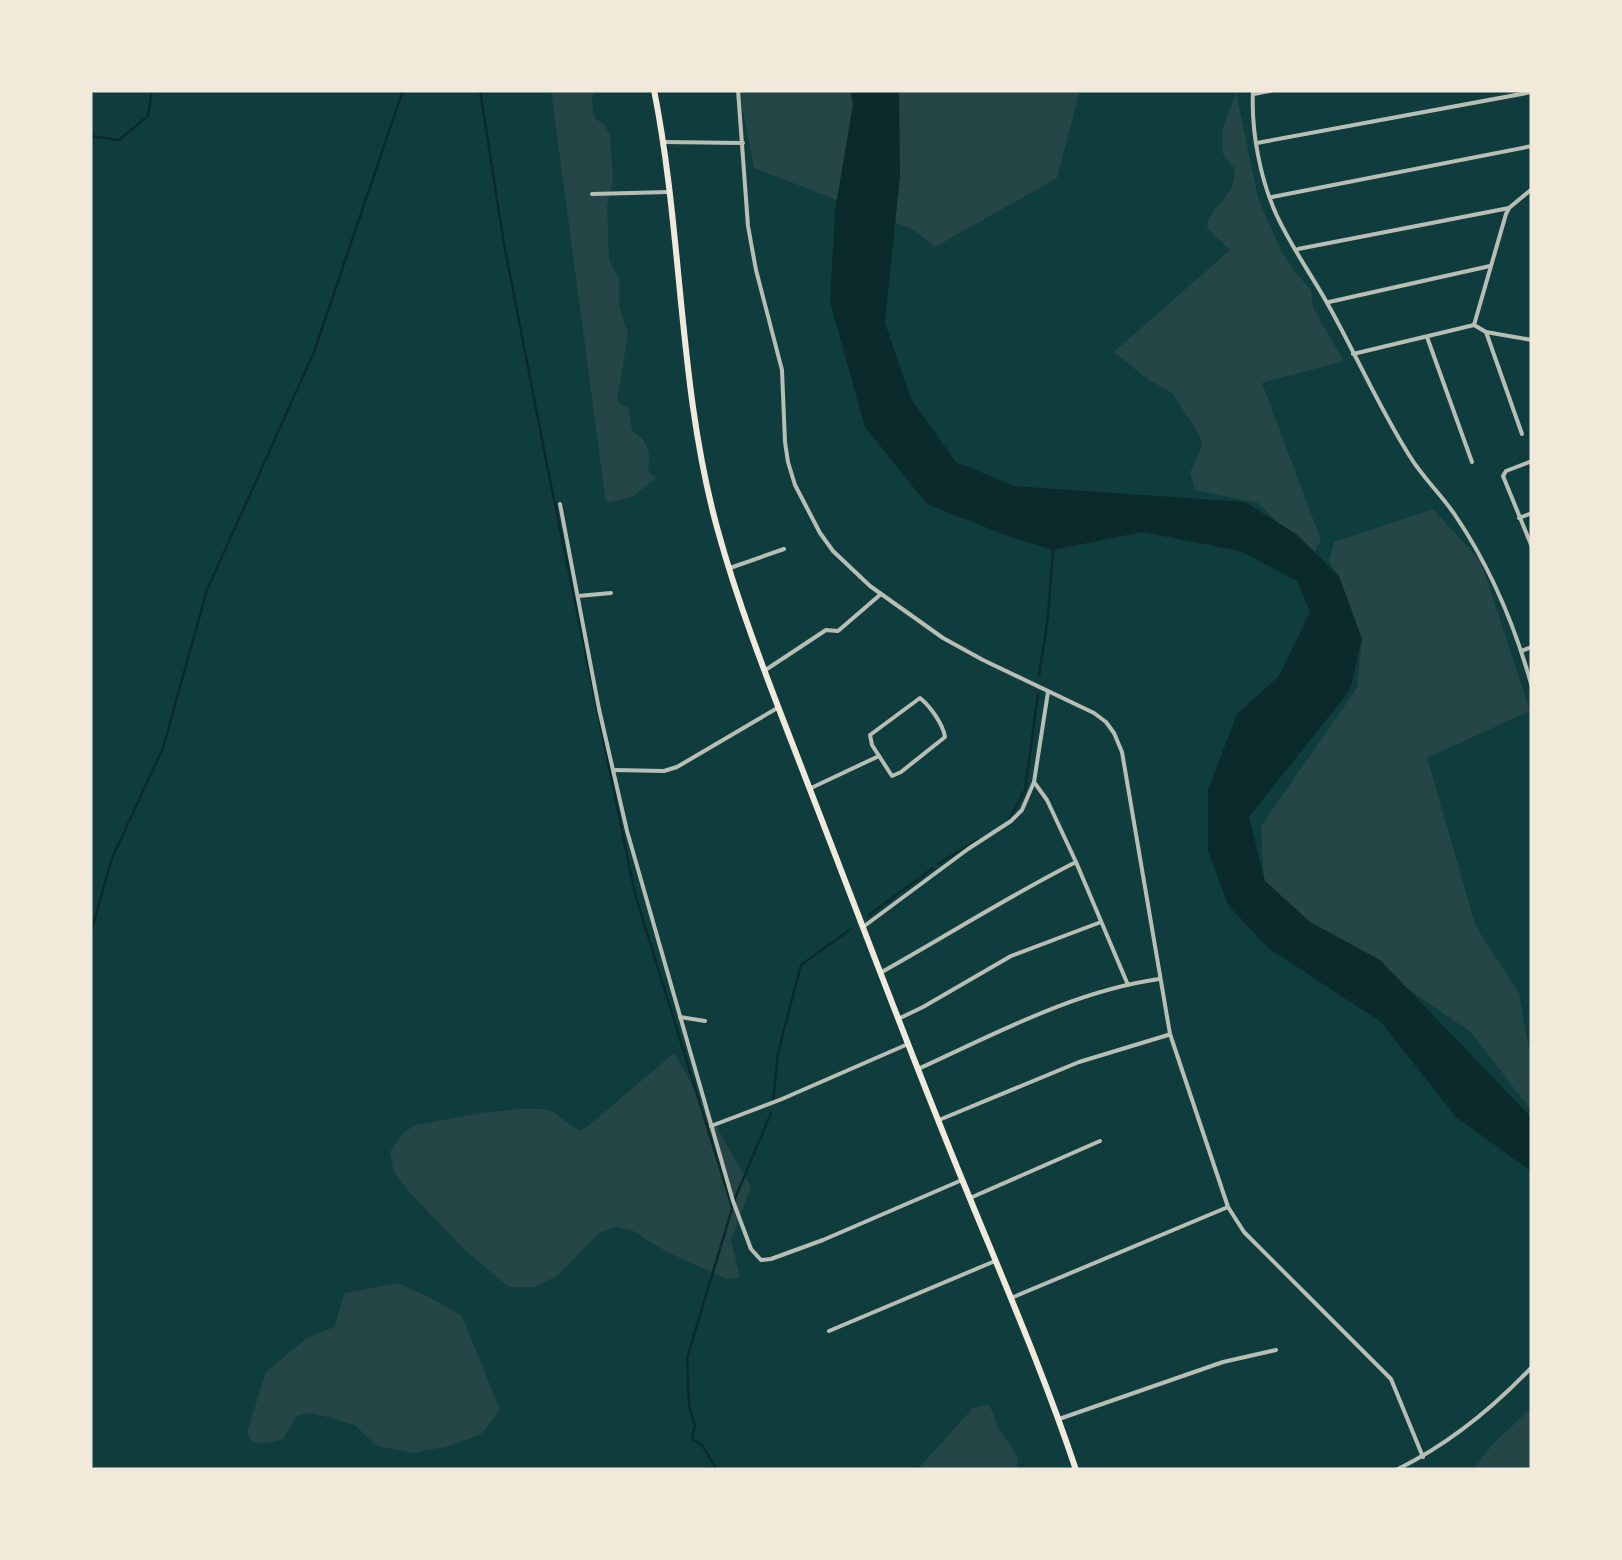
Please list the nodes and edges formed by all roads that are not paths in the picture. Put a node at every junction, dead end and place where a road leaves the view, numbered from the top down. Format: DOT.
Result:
graph roads {
  1 [pos="654,90"];
  2 [pos="738,90"];
  3 [pos="1274,90"];
  4 [pos="1253,92"];
  5 [pos="1532,92"];
  6 [pos="664,142"];
  7 [pos="1257,143"];
  8 [pos="743,144"];
  9 [pos="1532,146"];
  10 [pos="1532,190"];
  11 [pos="669,192"];
  12 [pos="592,194"];
  13 [pos="1270,198"];
  14 [pos="1509,208"];
  15 [pos="1296,250"];
  16 [pos="1490,266"];
  17 [pos="1327,302"];
  18 [pos="1474,325"];
  19 [pos="1486,332"];
  20 [pos="1427,337"];
  21 [pos="1532,340"];
  22 [pos="1354,354"];
  23 [pos="1522,434"];
  24 [pos="1532,460"];
  25 [pos="1472,462"];
  26 [pos="560,504"];
  27 [pos="1532,513"];
  28 [pos="1519,518"];
  29 [pos="1532,547"];
  30 [pos="784,549"];
  31 [pos="730,568"];
  32 [pos="611,593"];
  33 [pos="881,594"];
  34 [pos="578,596"];
  35 [pos="1532,647"];
  36 [pos="1522,651"];
  37 [pos="765,670"];
  38 [pos="1532,688"];
  39 [pos="1048,692"];
  40 [pos="779,707"];
  41 [pos="879,756"];
  42 [pos="612,770"];
  43 [pos="1034,782"];
  44 [pos="810,789"];
  45 [pos="1076,862"];
  46 [pos="1101,922"];
  47 [pos="864,927"];
  48 [pos="880,972"];
  49 [pos="1159,979"];
  50 [pos="1128,985"];
  51 [pos="679,1017"];
  52 [pos="898,1019"];
  53 [pos="706,1021"];
  54 [pos="1170,1034"];
  55 [pos="908,1044"];
  56 [pos="918,1068"];
  57 [pos="939,1120"];
  58 [pos="711,1126"];
  59 [pos="1100,1141"];
  60 [pos="962,1180"];
  61 [pos="970,1198"];
  62 [pos="1228,1207"];
  63 [pos="996,1260"];
  64 [pos="1010,1298"];
  65 [pos="829,1330"];
  66 [pos="1276,1350"];
  67 [pos="1532,1367"];
  68 [pos="1059,1420"];
  69 [pos="1423,1457"];
  70 [pos="1076,1470"];
  71 [pos="1396,1470"];
  1 -- 6 [label="main road"];
  2 -- 8 [label="street"];
  3 -- 4 [label="street"];
  4 -- 7 [label="street"];
  5 -- 7 [label="street"];
  6 -- 8 [label="street"];
  6 -- 11 [label="main road"];
  7 -- 13 [label="street"];
  8 -- 33 [label="street"];
  9 -- 13 [label="street"];
  10 -- 14 [label="street"];
  11 -- 12 [label="street"];
  11 -- 31 [label="main road"];
  13 -- 15 [label="street"];
  14 -- 15 [label="street"];
  14 -- 16 [label="street"];
  15 -- 17 [label="street"];
  16 -- 17 [label="street"];
  16 -- 18 [label="street"];
  17 -- 22 [label="street"];
  18 -- 19 [label="street"];
  18 -- 20 [label="street"];
  19 -- 21 [label="street"];
  19 -- 23 [label="street"];
  20 -- 22 [label="street"];
  20 -- 25 [label="street"];
  22 -- 36 [label="street"];
  24 -- 28 [label="street"];
  26 -- 34 [label="street"];
  27 -- 28 [label="street"];
  28 -- 29 [label="street"];
  30 -- 31 [label="street"];
  31 -- 37 [label="main road"];
  32 -- 34 [label="street"];
  33 -- 37 [label="street"];
  33 -- 39 [label="street"];
  34 -- 42 [label="street"];
  35 -- 36 [label="street"];
  36 -- 38 [label="street"];
  37 -- 40 [label="main road"];
  39 -- 43 [label="street"];
  39 -- 49 [label="street"];
  40 -- 42 [label="street"];
  40 -- 44 [label="main road"];
  41 -- 41 [label="street"];
  41 -- 44 [label="street"];
  42 -- 51 [label="street"];
  43 -- 45 [label="street"];
  43 -- 47 [label="street"];
  44 -- 47 [label="main road"];
  45 -- 46 [label="street"];
  45 -- 48 [label="street"];
  46 -- 50 [label="street"];
  46 -- 52 [label="street"];
  47 -- 48 [label="main road"];
  48 -- 52 [label="main road"];
  49 -- 50 [label="street"];
  49 -- 54 [label="street"];
  50 -- 56 [label="street"];
  51 -- 53 [label="street"];
  51 -- 58 [label="street"];
  52 -- 55 [label="main road"];
  54 -- 57 [label="street"];
  54 -- 62 [label="street"];
  55 -- 56 [label="main road"];
  55 -- 58 [label="street"];
  56 -- 57 [label="main road"];
  57 -- 60 [label="main road"];
  58 -- 60 [label="street"];
  59 -- 61 [label="street"];
  60 -- 61 [label="main road"];
  61 -- 63 [label="main road"];
  62 -- 64 [label="street"];
  62 -- 69 [label="street"];
  63 -- 64 [label="main road"];
  63 -- 65 [label="street"];
  64 -- 68 [label="main road"];
  66 -- 68 [label="street"];
  67 -- 69 [label="street"];
  68 -- 70 [label="main road"];
  69 -- 71 [label="street"];
}
